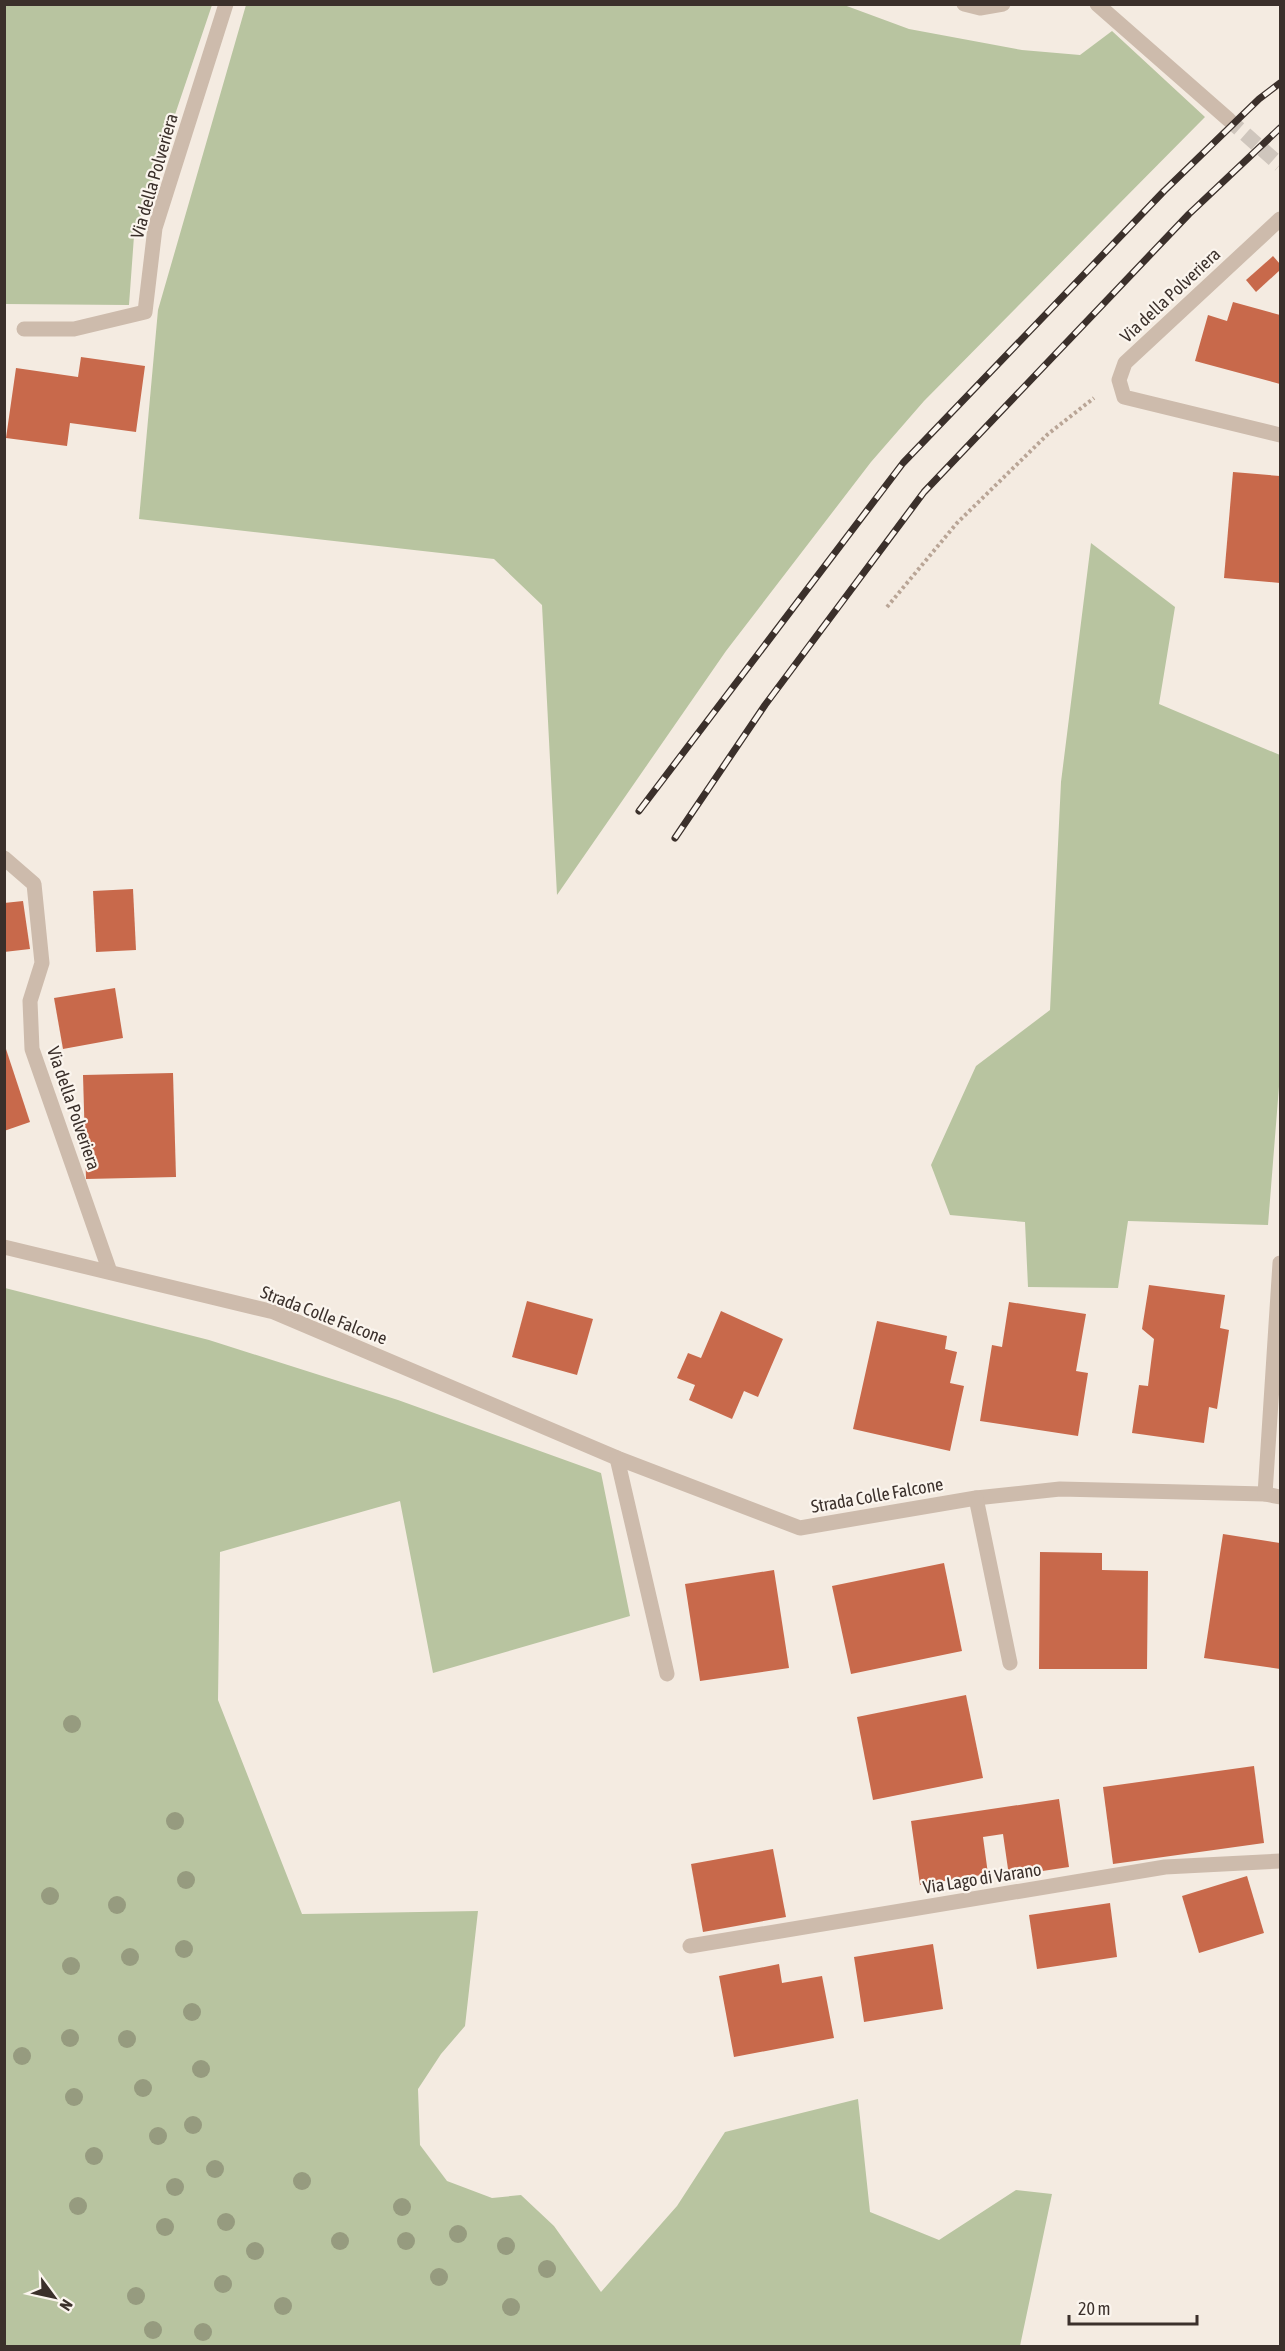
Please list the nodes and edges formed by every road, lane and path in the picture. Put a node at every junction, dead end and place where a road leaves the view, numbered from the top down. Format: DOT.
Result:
graph roads {
  1 [pos="226,4"];
  2 [pos="964,4"];
  3 [pos="1003,4"];
  4 [pos="1097,4"];
  5 [pos="1228,119"];
  6 [pos="1281,219"];
  7 [pos="24,329"];
  8 [pos="1119,380"];
  9 [pos="1281,435"];
  10 [pos="887,607"];
  11 [pos="4,858"];
  12 [pos="4,1247"];
  13 [pos="1281,1263"];
  14 [pos="110,1272"];
  15 [pos="616,1458"];
  16 [pos="1273,1495"];
  17 [pos="976,1498"];
  18 [pos="1010,1663"];
  19 [pos="667,1674"];
  20 [pos="1281,1861"];
  21 [pos="690,1946"];
  1 -- 7 [label="street, Via della Polveriera"];
  2 -- 3 [label="street"];
  4 -- 5 [label="street"];
  6 -- 8 [label="street, Via della Polveriera"];
  8 -- 9 [label="street"];
  8 -- 10 [label="path"];
  11 -- 14 [label="street, Via della Polveriera"];
  12 -- 14 [label="street, Strada Colle Falcone"];
  13 -- 16 [label="street, Strada Colle Falcone"];
  14 -- 15 [label="street, Strada Colle Falcone"];
  15 -- 17 [label="street, Strada Colle Falcone"];
  15 -- 19 [label="street"];
  16 -- 17 [label="street, Strada Colle Falcone"];
  17 -- 18 [label="street"];
  20 -- 21 [label="street, Via Lago di Varano"];
}
